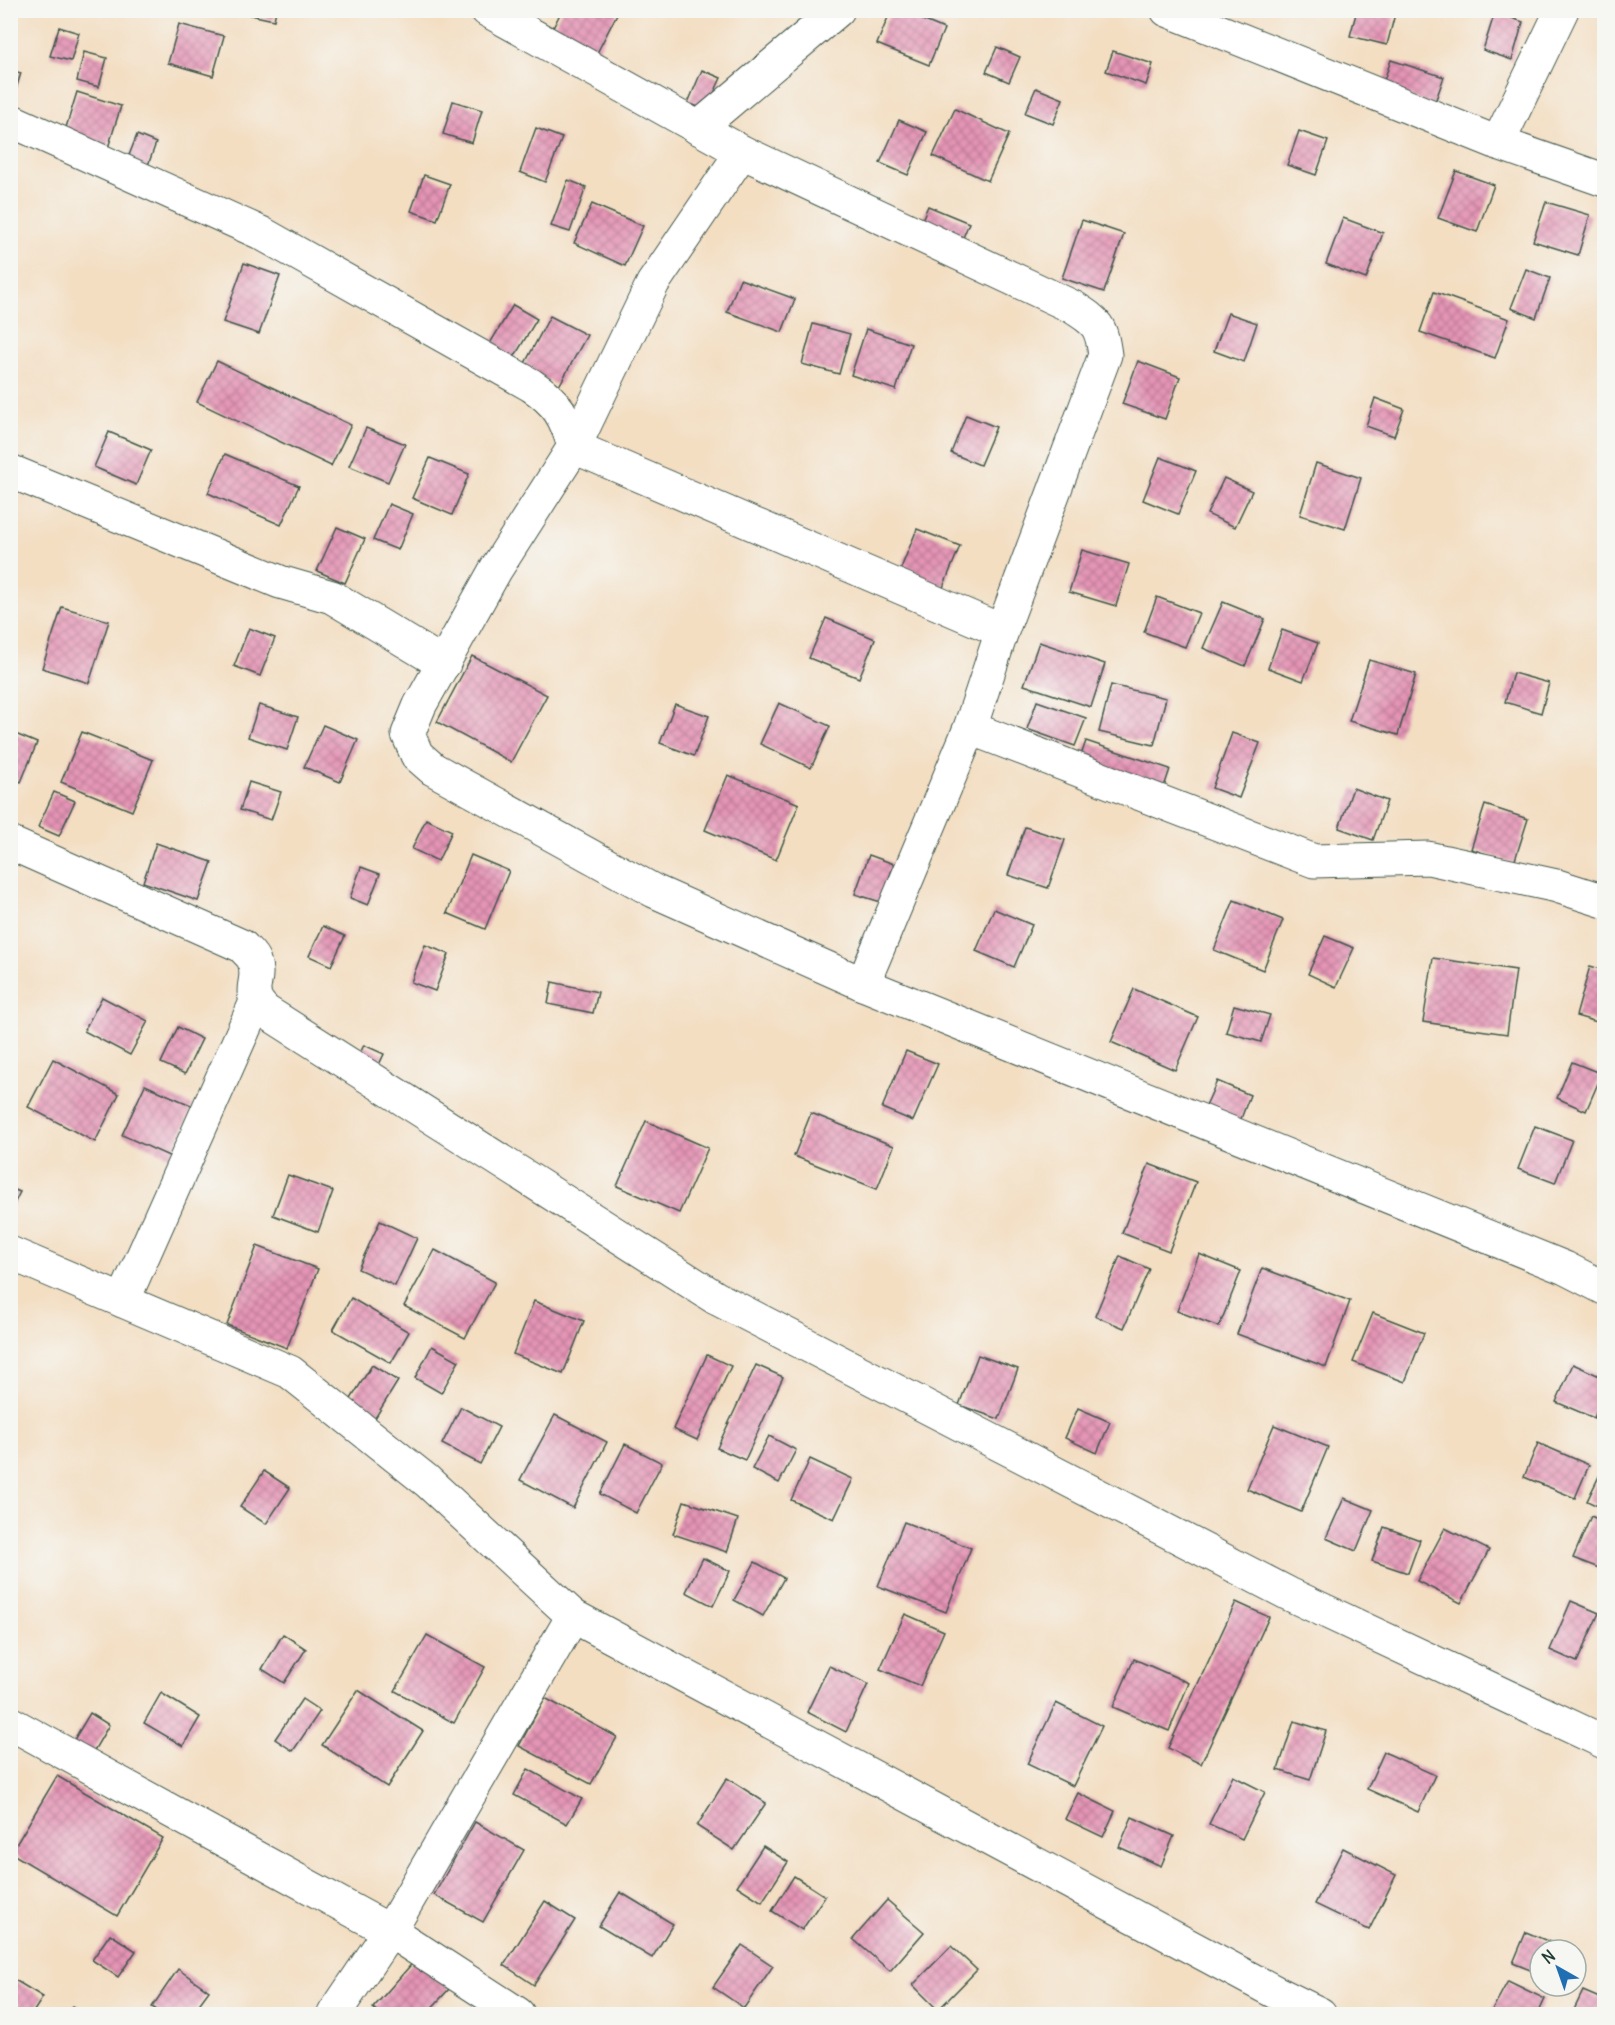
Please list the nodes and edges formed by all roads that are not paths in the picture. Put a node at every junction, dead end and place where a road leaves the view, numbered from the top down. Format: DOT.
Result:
graph roads {
  1 [pos="487,10"];
  2 [pos="838,10"];
  3 [pos="1167,10"];
  4 [pos="1562,10"];
  5 [pos="10,120"];
  6 [pos="698,128"];
  7 [pos="1498,143"];
  8 [pos="742,152"];
  9 [pos="1605,180"];
  10 [pos="574,447"];
  11 [pos="10,471"];
  12 [pos="1002,631"];
  13 [pos="444,664"];
  14 [pos="970,728"];
  15 [pos="10,843"];
  16 [pos="1605,901"];
  17 [pos="863,984"];
  18 [pos="256,1002"];
  19 [pos="10,1253"];
  20 [pos="1605,1288"];
  21 [pos="123,1300"];
  22 [pos="573,1616"];
  23 [pos="10,1723"];
  24 [pos="1605,1742"];
  25 [pos="390,1931"];
  26 [pos="334,2014"];
  27 [pos="518,2014"];
  28 [pos="1320,2014"];
  1 -- 6 [label="street"];
  2 -- 6 [label="street"];
  3 -- 7 [label="street"];
  4 -- 7 [label="street"];
  5 -- 10 [label="street"];
  6 -- 8 [label="street"];
  7 -- 9 [label="street"];
  8 -- 10 [label="street"];
  8 -- 12 [label="street"];
  10 -- 12 [label="street"];
  10 -- 13 [label="street"];
  11 -- 13 [label="street"];
  12 -- 14 [label="street"];
  13 -- 17 [label="street"];
  14 -- 16 [label="street"];
  14 -- 17 [label="street"];
  15 -- 18 [label="street"];
  17 -- 20 [label="street"];
  18 -- 21 [label="street"];
  18 -- 24 [label="street"];
  19 -- 21 [label="street"];
  21 -- 22 [label="street"];
  22 -- 25 [label="street"];
  22 -- 28 [label="street"];
  23 -- 25 [label="street"];
  25 -- 26 [label="street"];
  25 -- 27 [label="street"];
}
